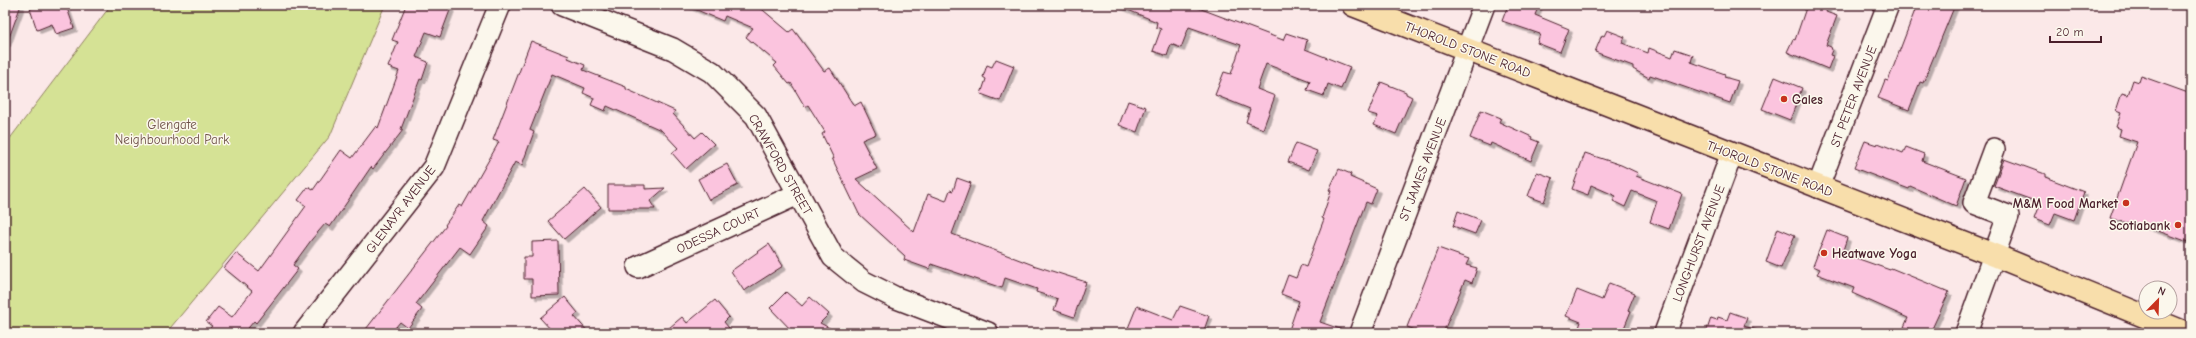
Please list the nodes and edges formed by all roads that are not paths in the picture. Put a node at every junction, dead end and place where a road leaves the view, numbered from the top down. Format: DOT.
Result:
graph roads {
  1 [pos="500,5"];
  2 [pos="562,5"];
  3 [pos="1353,5"];
  4 [pos="1484,5"];
  5 [pos="1888,5"];
  6 [pos="1467,49"];
  7 [pos="1994,149"];
  8 [pos="1732,154"];
  9 [pos="1818,187"];
  10 [pos="798,194"];
  11 [pos="1994,255"];
  12 [pos="638,267"];
  13 [pos="304,333"];
  14 [pos="988,333"];
  15 [pos="1360,333"];
  16 [pos="1665,333"];
  17 [pos="1966,333"];
  18 [pos="2186,333"];
  1 -- 13 [label="street, GLENAYR AVENUE"];
  2 -- 10 [label="street, CRAWFORD STREET"];
  3 -- 6 [label="main road, THOROLD STONE ROAD"];
  4 -- 6 [label="street, ST JAMES AVENUE"];
  5 -- 9 [label="street, ST PETER AVENUE"];
  6 -- 8 [label="main road, THOROLD STONE ROAD"];
  6 -- 15 [label="street, ST JAMES AVENUE"];
  7 -- 11 [label="street"];
  8 -- 9 [label="main road, THOROLD STONE ROAD"];
  8 -- 16 [label="street, LONGHURST AVENUE"];
  9 -- 11 [label="main road, THOROLD STONE ROAD"];
  10 -- 12 [label="street, ODESSA COURT"];
  10 -- 14 [label="street, CRAWFORD STREET"];
  11 -- 17 [label="street"];
  11 -- 18 [label="main road, THOROLD STONE ROAD"];
}
